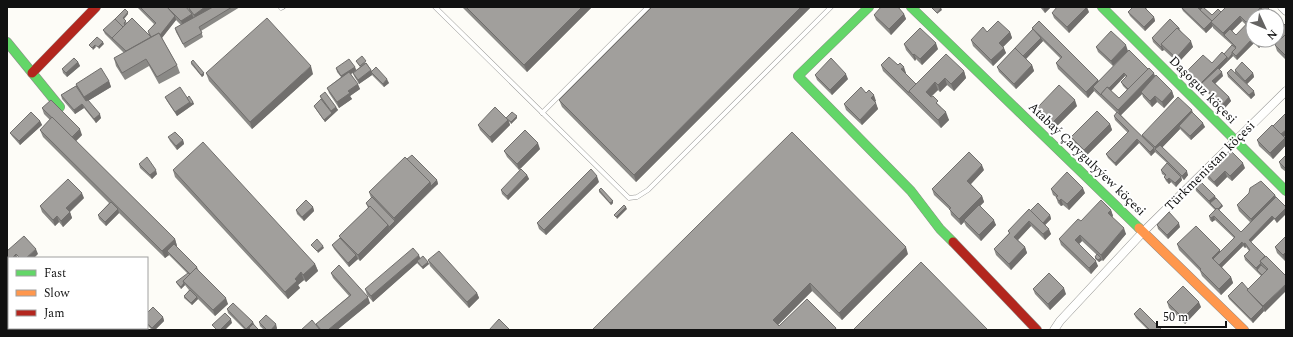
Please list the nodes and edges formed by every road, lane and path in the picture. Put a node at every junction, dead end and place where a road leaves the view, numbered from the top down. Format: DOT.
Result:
graph roads {
  1 [pos="96,7"];
  2 [pos="435,7"];
  3 [pos="648,7"];
  4 [pos="831,7"];
  5 [pos="869,7"];
  6 [pos="911,7"];
  7 [pos="1102,7"];
  8 [pos="1282,7"];
  9 [pos="1286,10"];
  10 [pos="7,42"];
  11 [pos="32,73"];
  12 [pos="1286,91"];
  13 [pos="60,107"];
  14 [pos="542,113"];
  15 [pos="1236,141"];
  16 [pos="1286,191"];
  17 [pos="1143,232"];
  18 [pos="1037,330"];
  19 [pos="1054,330"];
  20 [pos="1244,330"];
  1 -- 11 [label="street"];
  2 -- 14 [label="lane"];
  3 -- 14 [label="lane"];
  4 -- 14 [label="lane"];
  5 -- 18 [label="street"];
  6 -- 17 [label="street, Atabaý Çarygulyýew köçesi"];
  7 -- 15 [label="street, Daşoguz köçesi"];
  8 -- 9 [label="street"];
  10 -- 11 [label="street"];
  11 -- 13 [label="street"];
  12 -- 15 [label="street, Türkmenistan köçesi"];
  15 -- 16 [label="street, Daşoguz köçesi"];
  15 -- 17 [label="street, Türkmenistan köçesi"];
  17 -- 19 [label="street, Türkmenistan köçesi"];
  17 -- 20 [label="street, Atabaý Çarygulyýew köçesi"];
}
